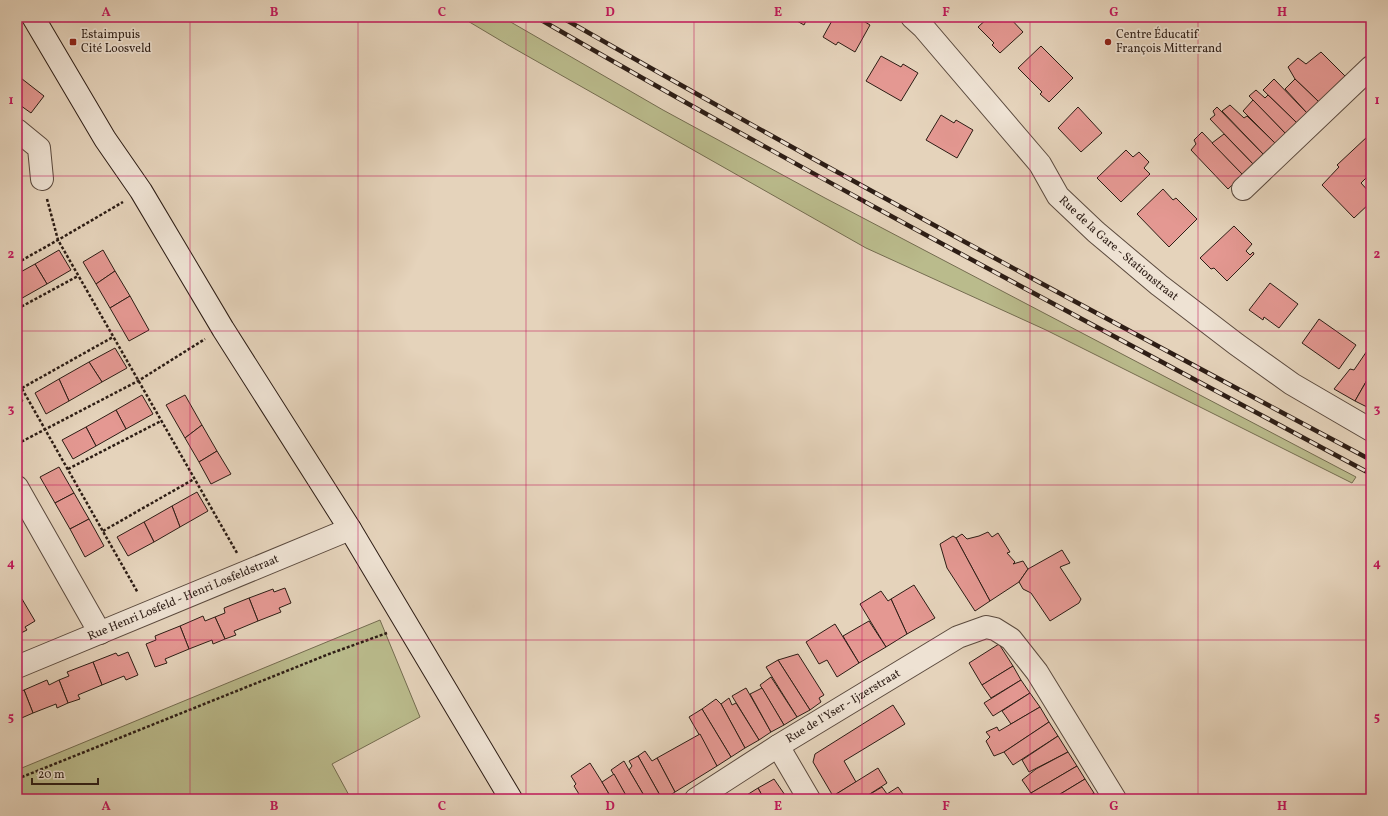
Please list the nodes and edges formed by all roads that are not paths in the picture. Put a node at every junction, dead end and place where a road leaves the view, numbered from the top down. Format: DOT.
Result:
graph roads {
  1 [pos="33,17"];
  2 [pos="912,17"];
  3 [pos="1371,67"];
  4 [pos="17,130"];
  5 [pos="42,179"];
  6 [pos="1243,189"];
  7 [pos="1371,430"];
  8 [pos="17,487"];
  9 [pos="350,529"];
  10 [pos="100,633"];
  11 [pos="17,667"];
  12 [pos="778,746"];
  13 [pos="511,799"];
  14 [pos="696,799"];
  15 [pos="809,799"];
  16 [pos="1115,799"];
  1 -- 9 [label="street"];
  2 -- 7 [label="street, Rue de la Gare - Stationstraat"];
  3 -- 6 [label="street"];
  4 -- 5 [label="street"];
  8 -- 10 [label="street"];
  9 -- 10 [label="street, Rue Henri Losfeld - Henri Losfeldstraat"];
  9 -- 13 [label="street"];
  10 -- 11 [label="street, Rue Henri Losfeld - Henri Losfeldstraat"];
  12 -- 14 [label="street, Rue de l'Yser - Ijzerstraat"];
  12 -- 15 [label="street"];
  12 -- 16 [label="street, Rue de l'Yser - Ijzerstraat"];
}
